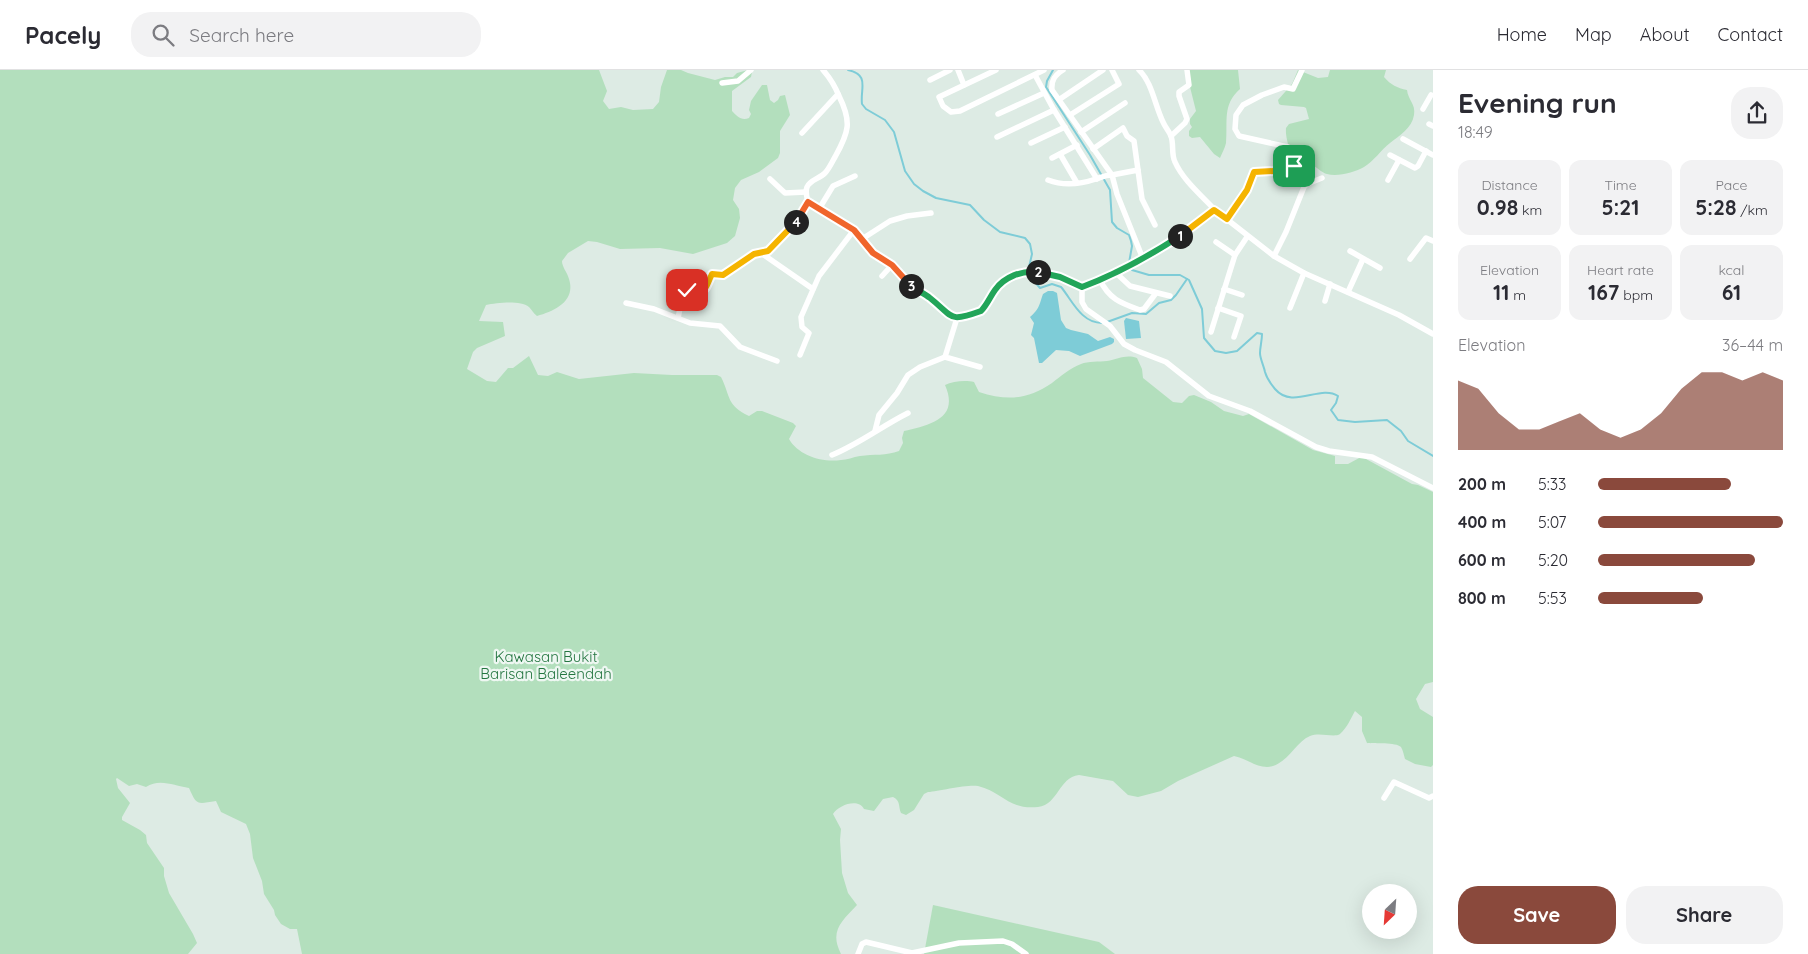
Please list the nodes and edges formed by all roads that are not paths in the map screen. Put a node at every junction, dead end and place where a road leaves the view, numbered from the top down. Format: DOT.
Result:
graph roads {
  1 [pos="751,70"];
  2 [pos="823,70"];
  3 [pos="950,70"];
  4 [pos="958,70"];
  5 [pos="996,70"];
  6 [pos="1044,70"];
  7 [pos="1063,70"];
  8 [pos="1103,70"];
  9 [pos="1112,70"];
  10 [pos="1139,70"];
  11 [pos="1187,70"];
  12 [pos="1302,70"];
  13 [pos="1032,74"];
  14 [pos="930,80"];
  15 [pos="722,83"];
  16 [pos="964,85"];
  17 [pos="1044,93"];
  18 [pos="838,94"];
  19 [pos="1432,94"];
  20 [pos="1060,99"];
  21 [pos="1125,103"];
  22 [pos="1423,109"];
  23 [pos="1054,110"];
  24 [pos="998,114"];
  25 [pos="1070,115"];
  26 [pos="1065,126"];
  27 [pos="1081,132"];
  28 [pos="802,133"];
  29 [pos="1171,136"];
  30 [pos="997,137"];
  31 [pos="1403,139"];
  32 [pos="1031,143"];
  33 [pos="1077,145"];
  34 [pos="1093,149"];
  35 [pos="1426,151"];
  36 [pos="1060,154"];
  37 [pos="1390,155"];
  38 [pos="1433,155"];
  39 [pos="1052,158"];
  40 [pos="1399,160"];
  41 [pos="1138,170"];
  42 [pos="1112,175"];
  43 [pos="855,176"];
  44 [pos="1100,177"];
  45 [pos="1322,178"];
  46 [pos="770,179"];
  47 [pos="1048,180"];
  48 [pos="1388,180"];
  49 [pos="1077,183"];
  50 [pos="806,192"];
  51 [pos="808,202"];
  52 [pos="819,209"];
  53 [pos="1214,210"];
  54 [pos="931,213"];
  55 [pos="1227,219"];
  56 [pos="1155,225"];
  57 [pos="854,230"];
  58 [pos="1247,237"];
  59 [pos="862,239"];
  60 [pos="1433,241"];
  61 [pos="1216,242"];
  62 [pos="1350,251"];
  63 [pos="761,253"];
  64 [pos="1235,255"];
  65 [pos="1274,256"];
  66 [pos="1143,259"];
  67 [pos="1363,259"];
  68 [pos="1410,259"];
  69 [pos="892,265"];
  70 [pos="1380,268"];
  71 [pos="1115,272"];
  72 [pos="1304,273"];
  73 [pos="882,276"];
  74 [pos="1100,280"];
  75 [pos="1330,284"];
  76 [pos="1082,287"];
  77 [pos="813,288"];
  78 [pos="1224,289"];
  79 [pos="1156,292"];
  80 [pos="1348,292"];
  81 [pos="1242,295"];
  82 [pos="1170,296"];
  83 [pos="1325,301"];
  84 [pos="626,303"];
  85 [pos="1218,308"];
  86 [pos="1290,308"];
  87 [pos="678,318"];
  88 [pos="957,318"];
  89 [pos="1211,332"];
  90 [pos="1433,334"];
  91 [pos="1234,336"];
  92 [pos="800,354"];
  93 [pos="945,357"];
  94 [pos="777,361"];
  95 [pos="980,367"];
  96 [pos="908,412"];
  97 [pos="875,431"];
  98 [pos="832,455"];
  99 [pos="1433,488"];
  100 [pos="1433,796"];
  101 [pos="1384,798"];
  102 [pos="897,952"];
  103 [pos="858,954"];
  104 [pos="1026,954"];
  1 -- 15 [label="street"];
  2 -- 18 [label="street"];
  3 -- 14 [label="street"];
  4 -- 16 [label="street"];
  5 -- 16 [label="street"];
  6 -- 13 [label="street"];
  7 -- 20 [label="street"];
  8 -- 20 [label="street"];
  9 -- 25 [label="street"];
  10 -- 29 [label="street"];
  11 -- 29 [label="street"];
  12 -- 55 [label="street"];
  13 -- 16 [label="street"];
  13 -- 17 [label="street"];
  17 -- 23 [label="street"];
  17 -- 24 [label="street"];
  18 -- 28 [label="street"];
  18 -- 50 [label="street"];
  19 -- 22 [label="street"];
  20 -- 25 [label="street"];
  21 -- 27 [label="street"];
  23 -- 26 [label="street"];
  23 -- 30 [label="street"];
  25 -- 27 [label="street"];
  26 -- 32 [label="street"];
  26 -- 33 [label="street"];
  27 -- 34 [label="street"];
  29 -- 53 [label="street"];
  31 -- 35 [label="street"];
  33 -- 36 [label="street"];
  33 -- 44 [label="street"];
  34 -- 41 [label="street"];
  34 -- 42 [label="street"];
  35 -- 38 [label="street"];
  35 -- 40 [label="street"];
  36 -- 39 [label="street"];
  36 -- 49 [label="street"];
  37 -- 40 [label="street"];
  40 -- 48 [label="street"];
  41 -- 42 [label="street"];
  41 -- 56 [label="street"];
  42 -- 44 [label="street"];
  42 -- 66 [label="street"];
  43 -- 52 [label="street"];
  44 -- 49 [label="street"];
  45 -- 65 [label="street"];
  46 -- 50 [label="street"];
  47 -- 49 [label="street"];
  50 -- 51 [label="street"];
  51 -- 52 [label="street"];
  51 -- 63 [label="street"];
  52 -- 57 [label="street"];
  53 -- 55 [label="street"];
  53 -- 66 [label="street"];
  54 -- 59 [label="street"];
  55 -- 58 [label="street"];
  57 -- 59 [label="street"];
  57 -- 77 [label="street"];
  58 -- 64 [label="street"];
  58 -- 65 [label="street"];
  59 -- 69 [label="street"];
  60 -- 68 [label="street"];
  61 -- 64 [label="street"];
  62 -- 67 [label="street"];
  63 -- 77 [label="street"];
  63 -- 87 [label="street"];
  64 -- 78 [label="street"];
  65 -- 72 [label="street"];
  66 -- 71 [label="street"];
  67 -- 70 [label="street"];
  67 -- 80 [label="street"];
  69 -- 73 [label="street"];
  69 -- 88 [label="street"];
  71 -- 74 [label="street"];
  71 -- 79 [label="street"];
  72 -- 75 [label="street"];
  72 -- 86 [label="street"];
  74 -- 76 [label="street"];
  74 -- 79 [label="street"];
  75 -- 80 [label="street"];
  75 -- 83 [label="street"];
  76 -- 88 [label="street"];
  76 -- 99 [label="street"];
  77 -- 92 [label="street"];
  78 -- 81 [label="street"];
  78 -- 85 [label="street"];
  79 -- 82 [label="street"];
  80 -- 90 [label="street"];
  84 -- 87 [label="street"];
  85 -- 89 [label="street"];
  85 -- 91 [label="street"];
  87 -- 94 [label="street"];
  88 -- 93 [label="street"];
  93 -- 95 [label="street"];
  93 -- 97 [label="street"];
  96 -- 97 [label="street"];
  97 -- 98 [label="street"];
  100 -- 101 [label="street"];
  102 -- 103 [label="street"];
  102 -- 104 [label="street"];
}
